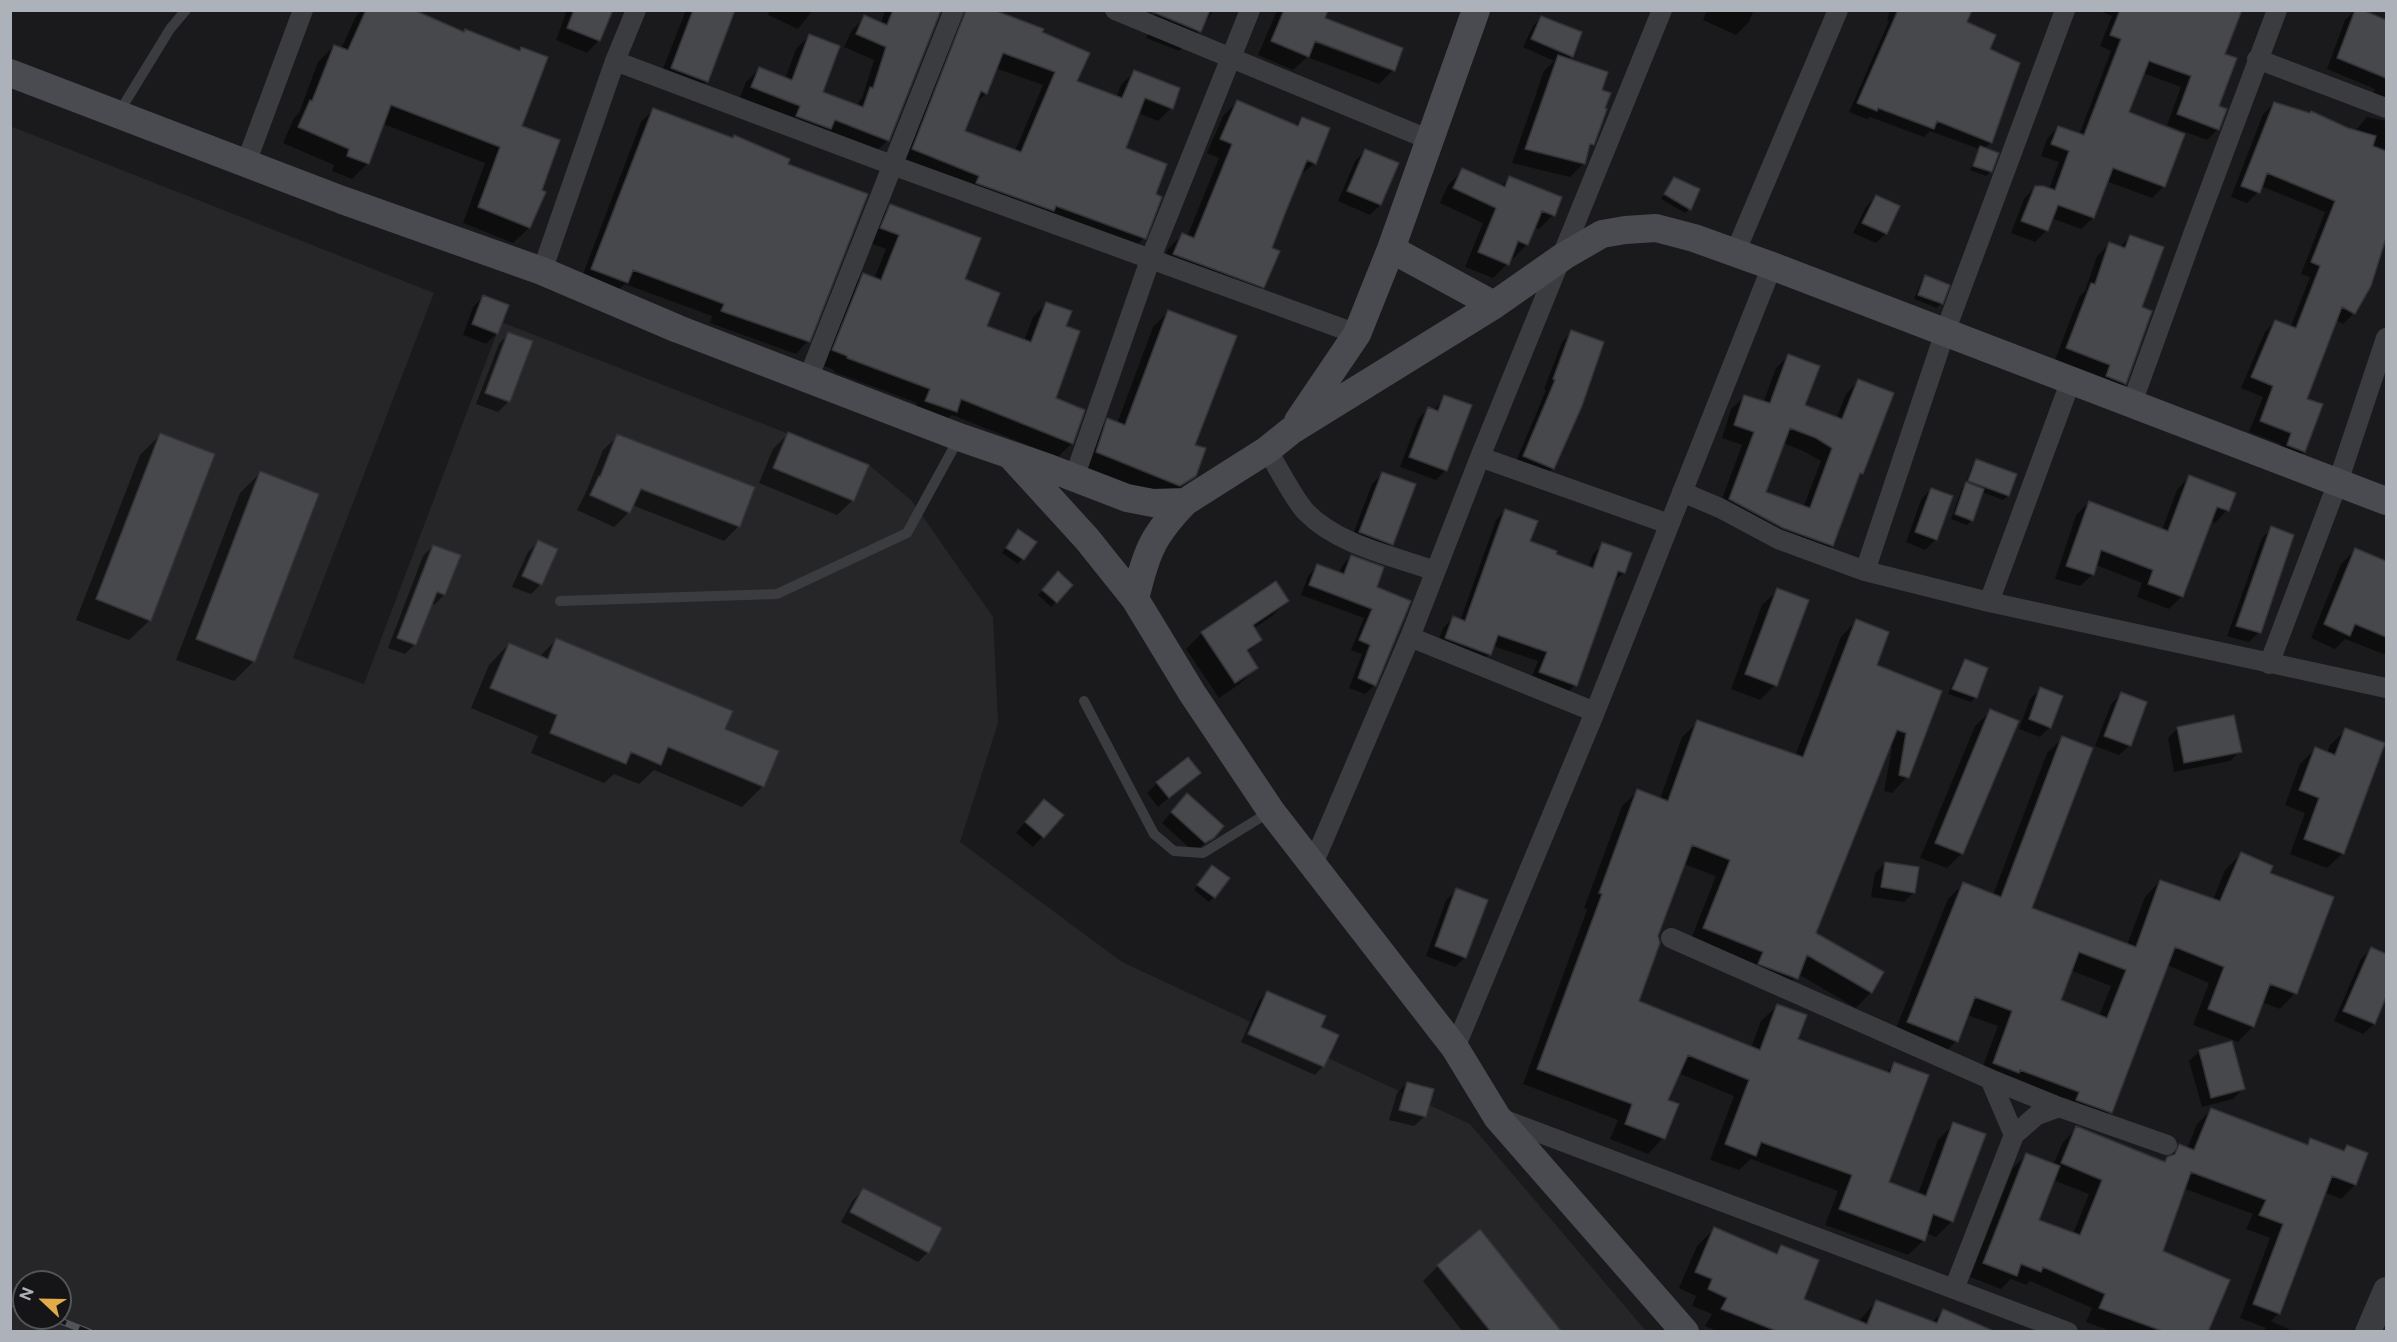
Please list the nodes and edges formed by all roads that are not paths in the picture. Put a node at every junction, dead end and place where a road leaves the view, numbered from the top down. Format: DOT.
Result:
graph roads {
  1 [pos="186,10"];
  2 [pos="303,10"];
  3 [pos="636,10"];
  4 [pos="954,10"];
  5 [pos="1115,10"];
  6 [pos="1250,10"];
  7 [pos="1476,10"];
  8 [pos="1662,10"];
  9 [pos="1838,10"];
  10 [pos="2064,10"];
  11 [pos="2277,10"];
  12 [pos="1232,58"];
  13 [pos="2258,59"];
  14 [pos="615,61"];
  15 [pos="10,73"];
  16 [pos="2386,108"];
  17 [pos="117,115"];
  18 [pos="1430,140"];
  19 [pos="246,163"];
  20 [pos="892,165"];
  21 [pos="1390,249"];
  22 [pos="1735,254"];
  23 [pos="1564,256"];
  24 [pos="1150,260"];
  25 [pos="1772,266"];
  26 [pos="542,271"];
  27 [pos="1494,305"];
  28 [pos="1945,332"];
  29 [pos="1357,334"];
  30 [pos="2386,338"];
  31 [pos="808,379"];
  32 [pos="2071,380"];
  33 [pos="2133,403"];
  34 [pos="1292,430"];
  35 [pos="959,437"];
  36 [pos="1267,450"];
  37 [pos="1012,456"];
  38 [pos="1480,457"];
  39 [pos="1074,478"];
  40 [pos="2338,482"];
  41 [pos="1682,492"];
  42 [pos="2386,501"];
  43 [pos="1185,502"];
  44 [pos="1669,524"];
  45 [pos="1435,571"];
  46 [pos="1866,571"];
  47 [pos="1135,599"];
  48 [pos="560,601"];
  49 [pos="1989,602"];
  50 [pos="1410,637"];
  51 [pos="2269,664"];
  52 [pos="2386,688"];
  53 [pos="1084,701"];
  54 [pos="1595,712"];
  55 [pos="1271,811"];
  56 [pos="1313,864"];
  57 [pos="1671,938"];
  58 [pos="1455,1048"];
  59 [pos="1990,1079"];
  60 [pos="2059,1107"];
  61 [pos="1497,1117"];
  62 [pos="2014,1135"];
  63 [pos="2167,1146"];
  64 [pos="1954,1289"];
  65 [pos="2386,1290"];
  66 [pos="1685,1332"];
  67 [pos="2068,1332"];
  68 [pos="2368,1332"];
  1 -- 17 [label="lane"];
  2 -- 19 [label="street"];
  3 -- 14 [label="street"];
  4 -- 20 [label="street"];
  5 -- 12 [label="street"];
  6 -- 12 [label="street"];
  7 -- 18 [label="main road"];
  8 -- 23 [label="street"];
  9 -- 22 [label="street"];
  10 -- 28 [label="street"];
  11 -- 13 [label="street"];
  12 -- 18 [label="street"];
  12 -- 24 [label="street"];
  13 -- 16 [label="street"];
  13 -- 33 [label="street"];
  14 -- 20 [label="street"];
  14 -- 26 [label="street"];
  15 -- 17 [label="main road"];
  17 -- 19 [label="main road"];
  18 -- 21 [label="main road"];
  19 -- 26 [label="main road"];
  20 -- 24 [label="street"];
  20 -- 31 [label="street"];
  21 -- 27 [label="main road"];
  21 -- 29 [label="main road"];
  22 -- 23 [label="main road"];
  22 -- 25 [label="main road"];
  23 -- 27 [label="main road"];
  23 -- 38 [label="street"];
  24 -- 29 [label="street"];
  24 -- 39 [label="street"];
  25 -- 28 [label="main road"];
  25 -- 41 [label="street"];
  26 -- 31 [label="main road"];
  27 -- 34 [label="main road"];
  28 -- 32 [label="main road"];
  28 -- 46 [label="street"];
  29 -- 34 [label="main road"];
  30 -- 40 [label="street"];
  31 -- 35 [label="main road"];
  32 -- 33 [label="main road"];
  32 -- 49 [label="street"];
  33 -- 40 [label="main road"];
  34 -- 36 [label="main road"];
  35 -- 37 [label="main road"];
  35 -- 48 [label="lane"];
  36 -- 43 [label="main road"];
  36 -- 45 [label="street"];
  37 -- 39 [label="main road"];
  37 -- 47 [label="main road"];
  38 -- 44 [label="street"];
  38 -- 45 [label="street"];
  39 -- 43 [label="main road"];
  40 -- 42 [label="main road"];
  40 -- 51 [label="street"];
  41 -- 44 [label="street"];
  41 -- 46 [label="street"];
  43 -- 47 [label="main road"];
  44 -- 54 [label="street"];
  45 -- 50 [label="street"];
  46 -- 49 [label="street"];
  47 -- 55 [label="main road"];
  49 -- 51 [label="street"];
  50 -- 54 [label="street"];
  50 -- 56 [label="street"];
  51 -- 52 [label="street"];
  53 -- 55 [label="lane"];
  54 -- 58 [label="street"];
  55 -- 56 [label="main road"];
  56 -- 58 [label="main road"];
  57 -- 59 [label="street"];
  58 -- 61 [label="main road"];
  59 -- 60 [label="street"];
  59 -- 62 [label="street"];
  60 -- 62 [label="street"];
  60 -- 63 [label="street"];
  61 -- 64 [label="street"];
  61 -- 66 [label="main road"];
  62 -- 64 [label="street"];
  64 -- 67 [label="street"];
  65 -- 68 [label="street"];
}
